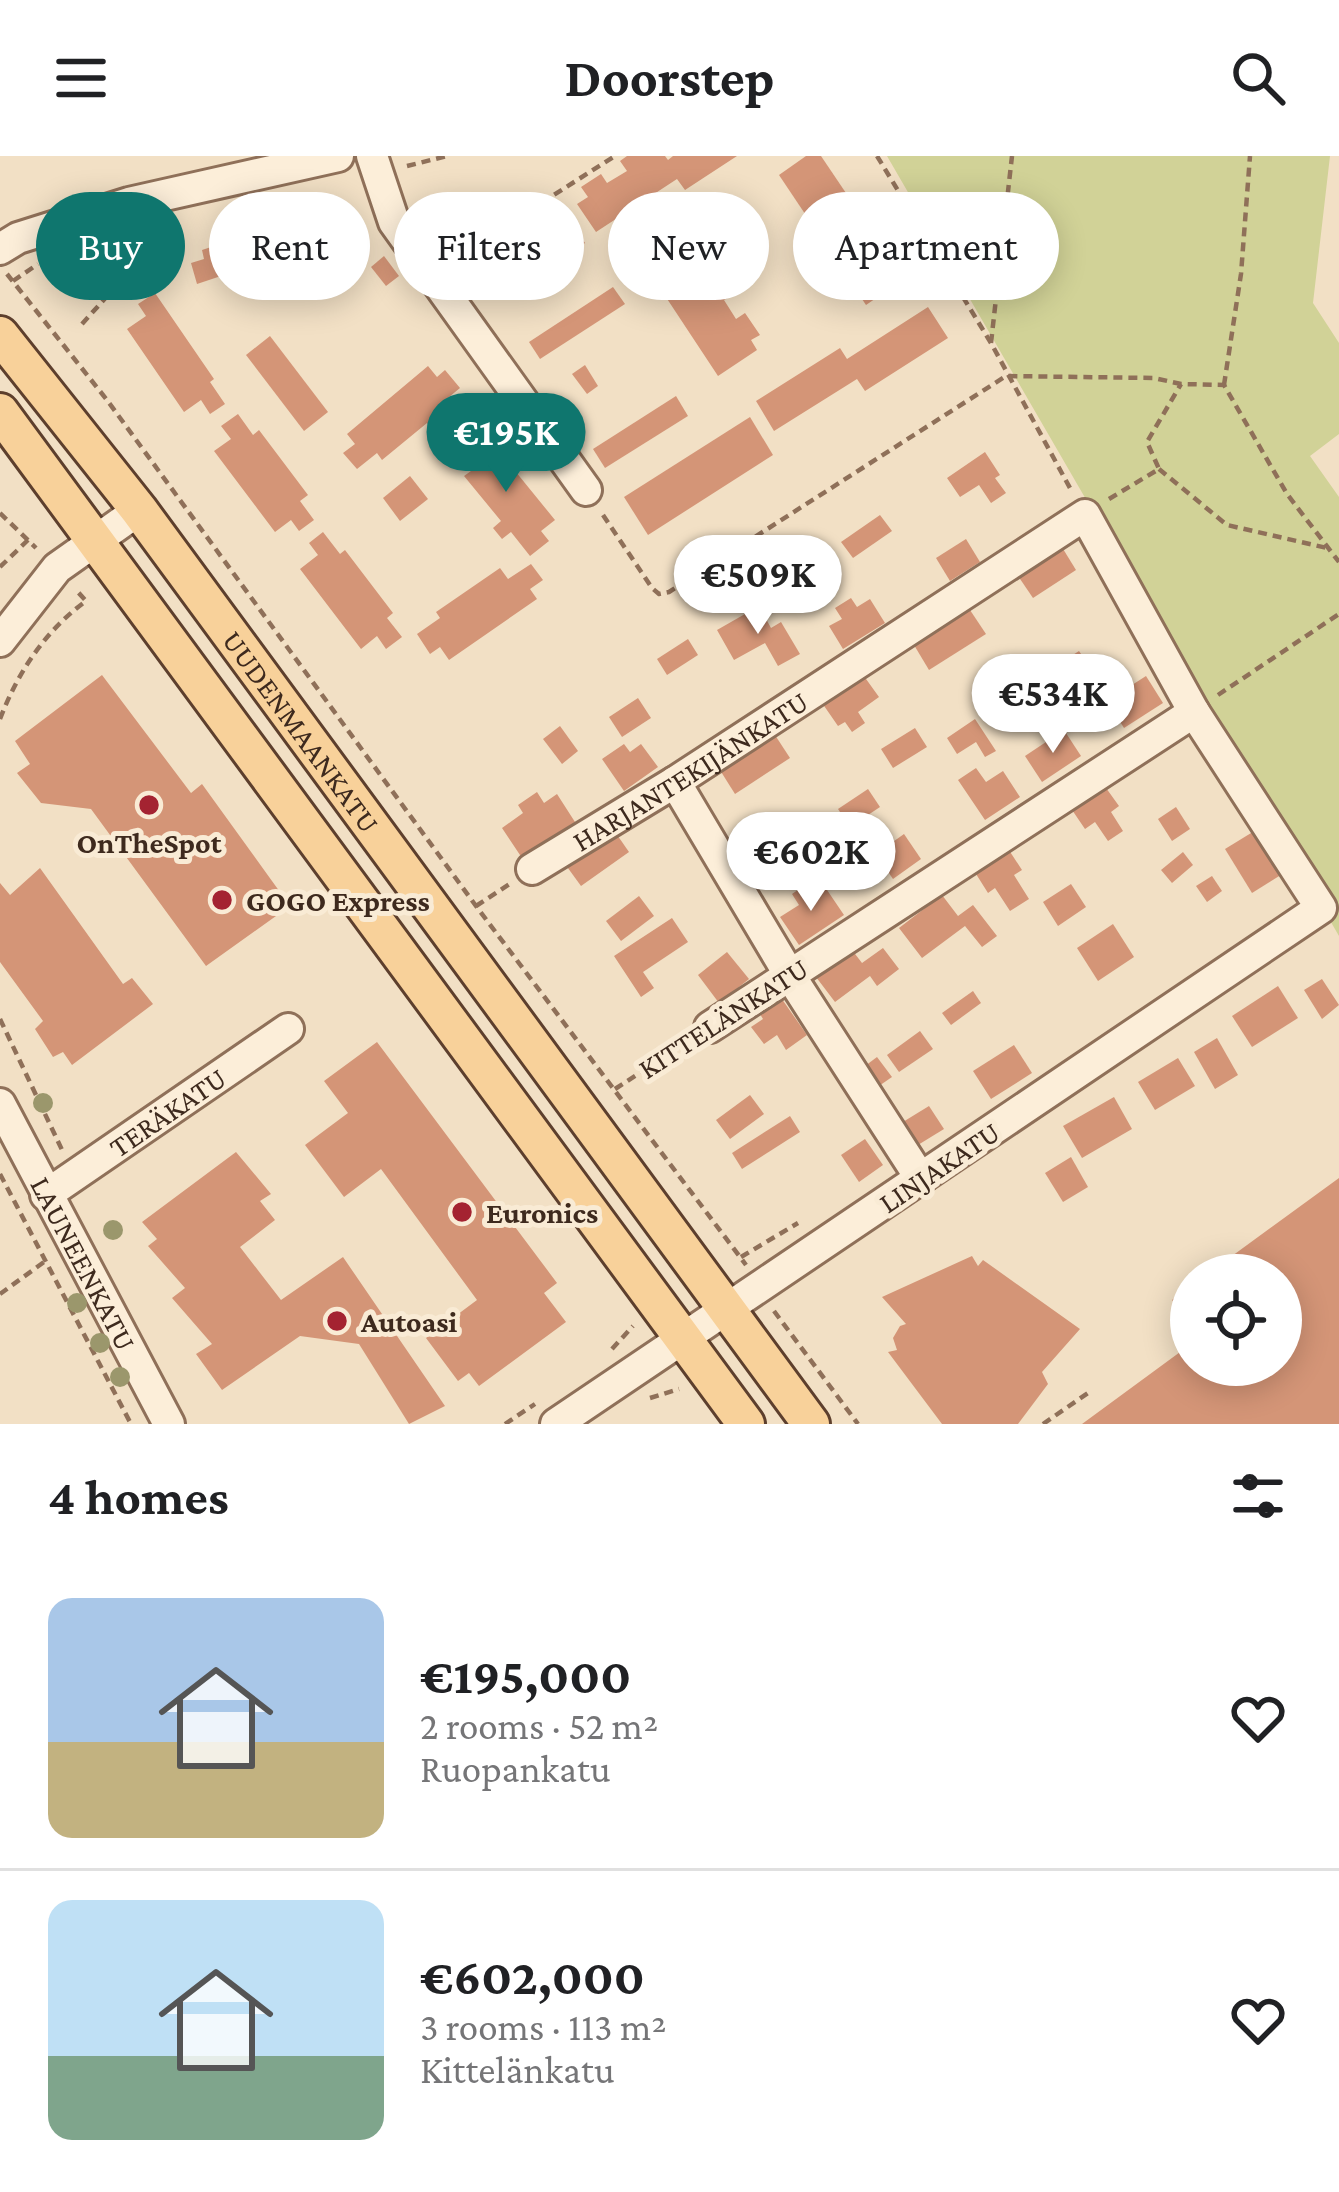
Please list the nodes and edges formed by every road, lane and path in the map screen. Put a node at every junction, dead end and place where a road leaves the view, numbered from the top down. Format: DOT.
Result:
graph roads {
  1 [pos="371,156"];
  2 [pos="615,156"];
  3 [pos="878,156"];
  4 [pos="1012,156"];
  5 [pos="1250,156"];
  6 [pos="319,158"];
  7 [pos="559,192"];
  8 [pos="1008,192"];
  9 [pos="394,222"];
  10 [pos="0,248"];
  11 [pos="13,281"];
  12 [pos="104,300"];
  13 [pos="447,300"];
  14 [pos="996,300"];
  15 [pos="82,324"];
  16 [pos="0,335"];
  17 [pos="991,343"];
  18 [pos="1006,376"];
  19 [pos="1181,384"];
  20 [pos="1224,385"];
  21 [pos="0,412"];
  22 [pos="1159,470"];
  23 [pos="586,490"];
  24 [pos="139,510"];
  25 [pos="1085,515"];
  26 [pos="94,539"];
  27 [pos="28,540"];
  28 [pos="1328,548"];
  29 [pos="1339,562"];
  30 [pos="0,567"];
  31 [pos="86,601"];
  32 [pos="1339,614"];
  33 [pos="0,641"];
  34 [pos="1193,712"];
  35 [pos="0,719"];
  36 [pos="675,782"];
  37 [pos="532,869"];
  38 [pos="476,906"];
  39 [pos="789,974"];
  40 [pos="0,1019"];
  41 [pos="710,1027"];
  42 [pos="288,1029"];
  43 [pos="616,1089"];
  44 [pos="0,1104"];
  45 [pos="0,1174"];
  46 [pos="75,1177"];
  47 [pos="921,1179"];
  48 [pos="46,1195"];
  49 [pos="44,1262"];
  50 [pos="760,1288"];
  51 [pos="0,1294"];
  52 [pos="726,1311"];
  53 [pos="686,1339"];
  54 [pos="1088,1394"];
  55 [pos="130,1424"];
  56 [pos="169,1424"];
  57 [pos="556,1424"];
  58 [pos="746,1424"];
  59 [pos="811,1424"];
  60 [pos="858,1424"];
  61 [pos="1043,1424"];
  1 -- 9 [label="street"];
  2 -- 7 [label="path"];
  3 -- 17 [label="path"];
  4 -- 8 [label="path"];
  5 -- 20 [label="path"];
  6 -- 10 [label="street"];
  11 -- 38 [label="path"];
  12 -- 15 [label="path"];
  13 -- 23 [label="street"];
  14 -- 17 [label="path"];
  16 -- 24 [label="main road, UUDENMAANKATU"];
  17 -- 18 [label="path"];
  18 -- 19 [label="path"];
  18 -- 23 [label="path"];
  18 -- 25 [label="path"];
  19 -- 20 [label="path"];
  19 -- 22 [label="path"];
  20 -- 28 [label="path"];
  21 -- 26 [label="main road, UUDENMAANKATU"];
  22 -- 25 [label="path"];
  22 -- 28 [label="path"];
  24 -- 26 [label="street"];
  24 -- 52 [label="main road, UUDENMAANKATU"];
  25 -- 34 [label="street"];
  25 -- 36 [label="street, HARJANTEKIJÄNKATU"];
  26 -- 33 [label="street"];
  26 -- 53 [label="main road, UUDENMAANKATU"];
  27 -- 30 [label="path"];
  28 -- 29 [label="path"];
  31 -- 35 [label="path"];
  32 -- 34 [label="path"];
  34 -- 39 [label="street, KITTELÄNKATU"];
  34 -- 47 [label="street, LINJAKATU"];
  36 -- 37 [label="street, HARJANTEKIJÄNKATU"];
  36 -- 39 [label="street"];
  37 -- 38 [label="path"];
  38 -- 43 [label="path"];
  39 -- 41 [label="street, KITTELÄNKATU"];
  39 -- 47 [label="street"];
  40 -- 46 [label="path"];
  41 -- 43 [label="path, KITTELÄNKATU"];
  42 -- 46 [label="street, TERÄKATU"];
  43 -- 50 [label="path"];
  44 -- 48 [label="street, LAUNEENKATU"];
  45 -- 49 [label="path"];
  46 -- 48 [label="street, TERÄKATU"];
  47 -- 50 [label="street, LINJAKATU"];
  48 -- 56 [label="street, LAUNEENKATU"];
  49 -- 51 [label="path"];
  49 -- 55 [label="path"];
  50 -- 52 [label="street, LINJAKATU"];
  50 -- 60 [label="path"];
  52 -- 53 [label="street, LINJAKATU"];
  52 -- 59 [label="main road, UUDENMAANKATU"];
  53 -- 57 [label="street, LINJAKATU"];
  53 -- 58 [label="main road, UUDENMAANKATU"];
  54 -- 61 [label="path"];
}
